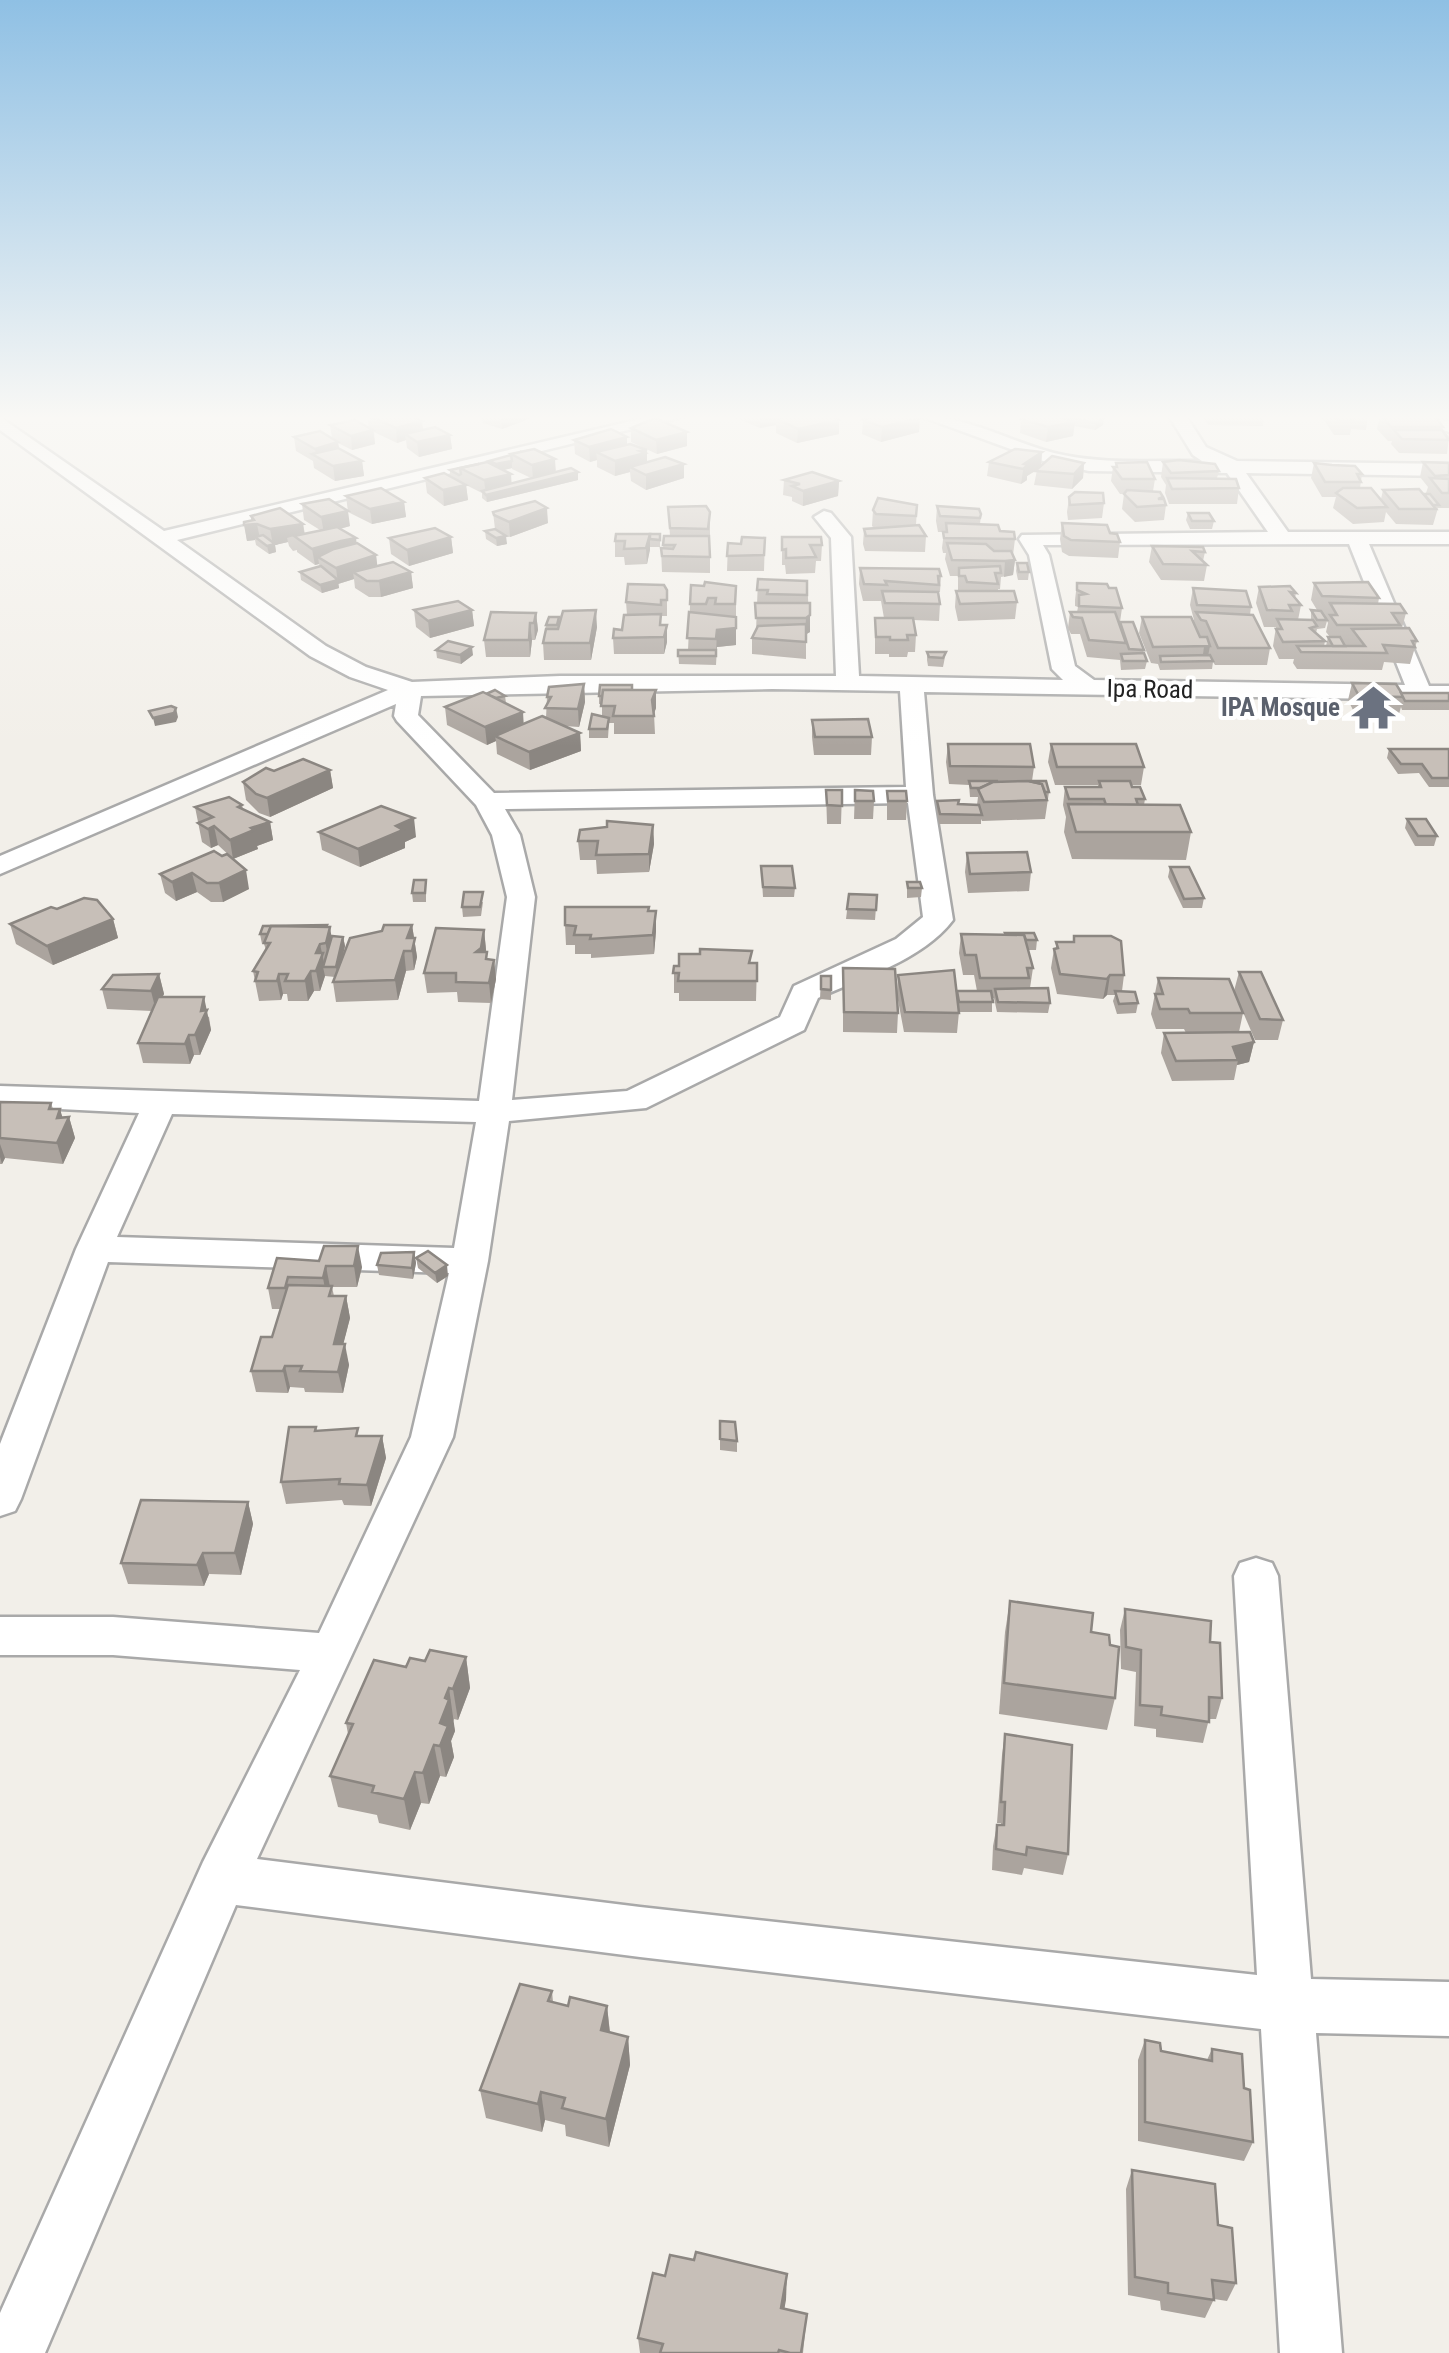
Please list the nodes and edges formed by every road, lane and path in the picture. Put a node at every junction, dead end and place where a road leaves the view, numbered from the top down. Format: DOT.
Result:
graph roads {
  1 [pos="142,526"];
  2 [pos="211,526"];
  3 [pos="831,526"];
  4 [pos="1273,526"];
  5 [pos="1281,537"];
  6 [pos="1356,537"];
  7 [pos="159,538"];
  8 [pos="1449,538"];
  9 [pos="848,683"];
  10 [pos="912,687"];
  11 [pos="410,689"];
  12 [pos="1091,689"];
  13 [pos="1420,693"];
  14 [pos="1449,694"];
  15 [pos="920,795"];
  16 [pos="487,801"];
  17 [pos="0,866"];
  18 [pos="0,1096"];
  19 [pos="160,1104"];
  20 [pos="494,1112"];
  21 [pos="94,1249"];
  22 [pos="470,1261"];
  23 [pos="0,1500"];
  24 [pos="1256,1576"];
  25 [pos="0,1636"];
  26 [pos="332,1652"];
  27 [pos="221,1878"];
  28 [pos="1289,2005"];
  29 [pos="1449,2009"];
  30 [pos="14,2353"];
  31 [pos="1312,2353"];
  1 -- 7 [label="street"];
  2 -- 7 [label="street"];
  3 -- 9 [label="street"];
  4 -- 5 [label="street"];
  5 -- 6 [label="street"];
  5 -- 12 [label="street"];
  6 -- 8 [label="street"];
  6 -- 13 [label="street"];
  7 -- 11 [label="street"];
  9 -- 10 [label="street, Ipa Road"];
  9 -- 11 [label="street, Ipa Road"];
  10 -- 12 [label="street, Ipa Road"];
  10 -- 15 [label="street"];
  11 -- 16 [label="street"];
  11 -- 17 [label="street"];
  12 -- 13 [label="street, Ipa Road"];
  13 -- 14 [label="street, Ipa Road"];
  15 -- 16 [label="street"];
  15 -- 20 [label="street"];
  16 -- 20 [label="street"];
  18 -- 19 [label="street"];
  19 -- 20 [label="street"];
  19 -- 21 [label="street"];
  20 -- 22 [label="street"];
  21 -- 22 [label="street"];
  21 -- 23 [label="street"];
  22 -- 26 [label="street"];
  24 -- 28 [label="street"];
  25 -- 26 [label="street"];
  26 -- 27 [label="street"];
  27 -- 28 [label="street"];
  27 -- 30 [label="street"];
  28 -- 29 [label="street"];
  28 -- 31 [label="street"];
}
